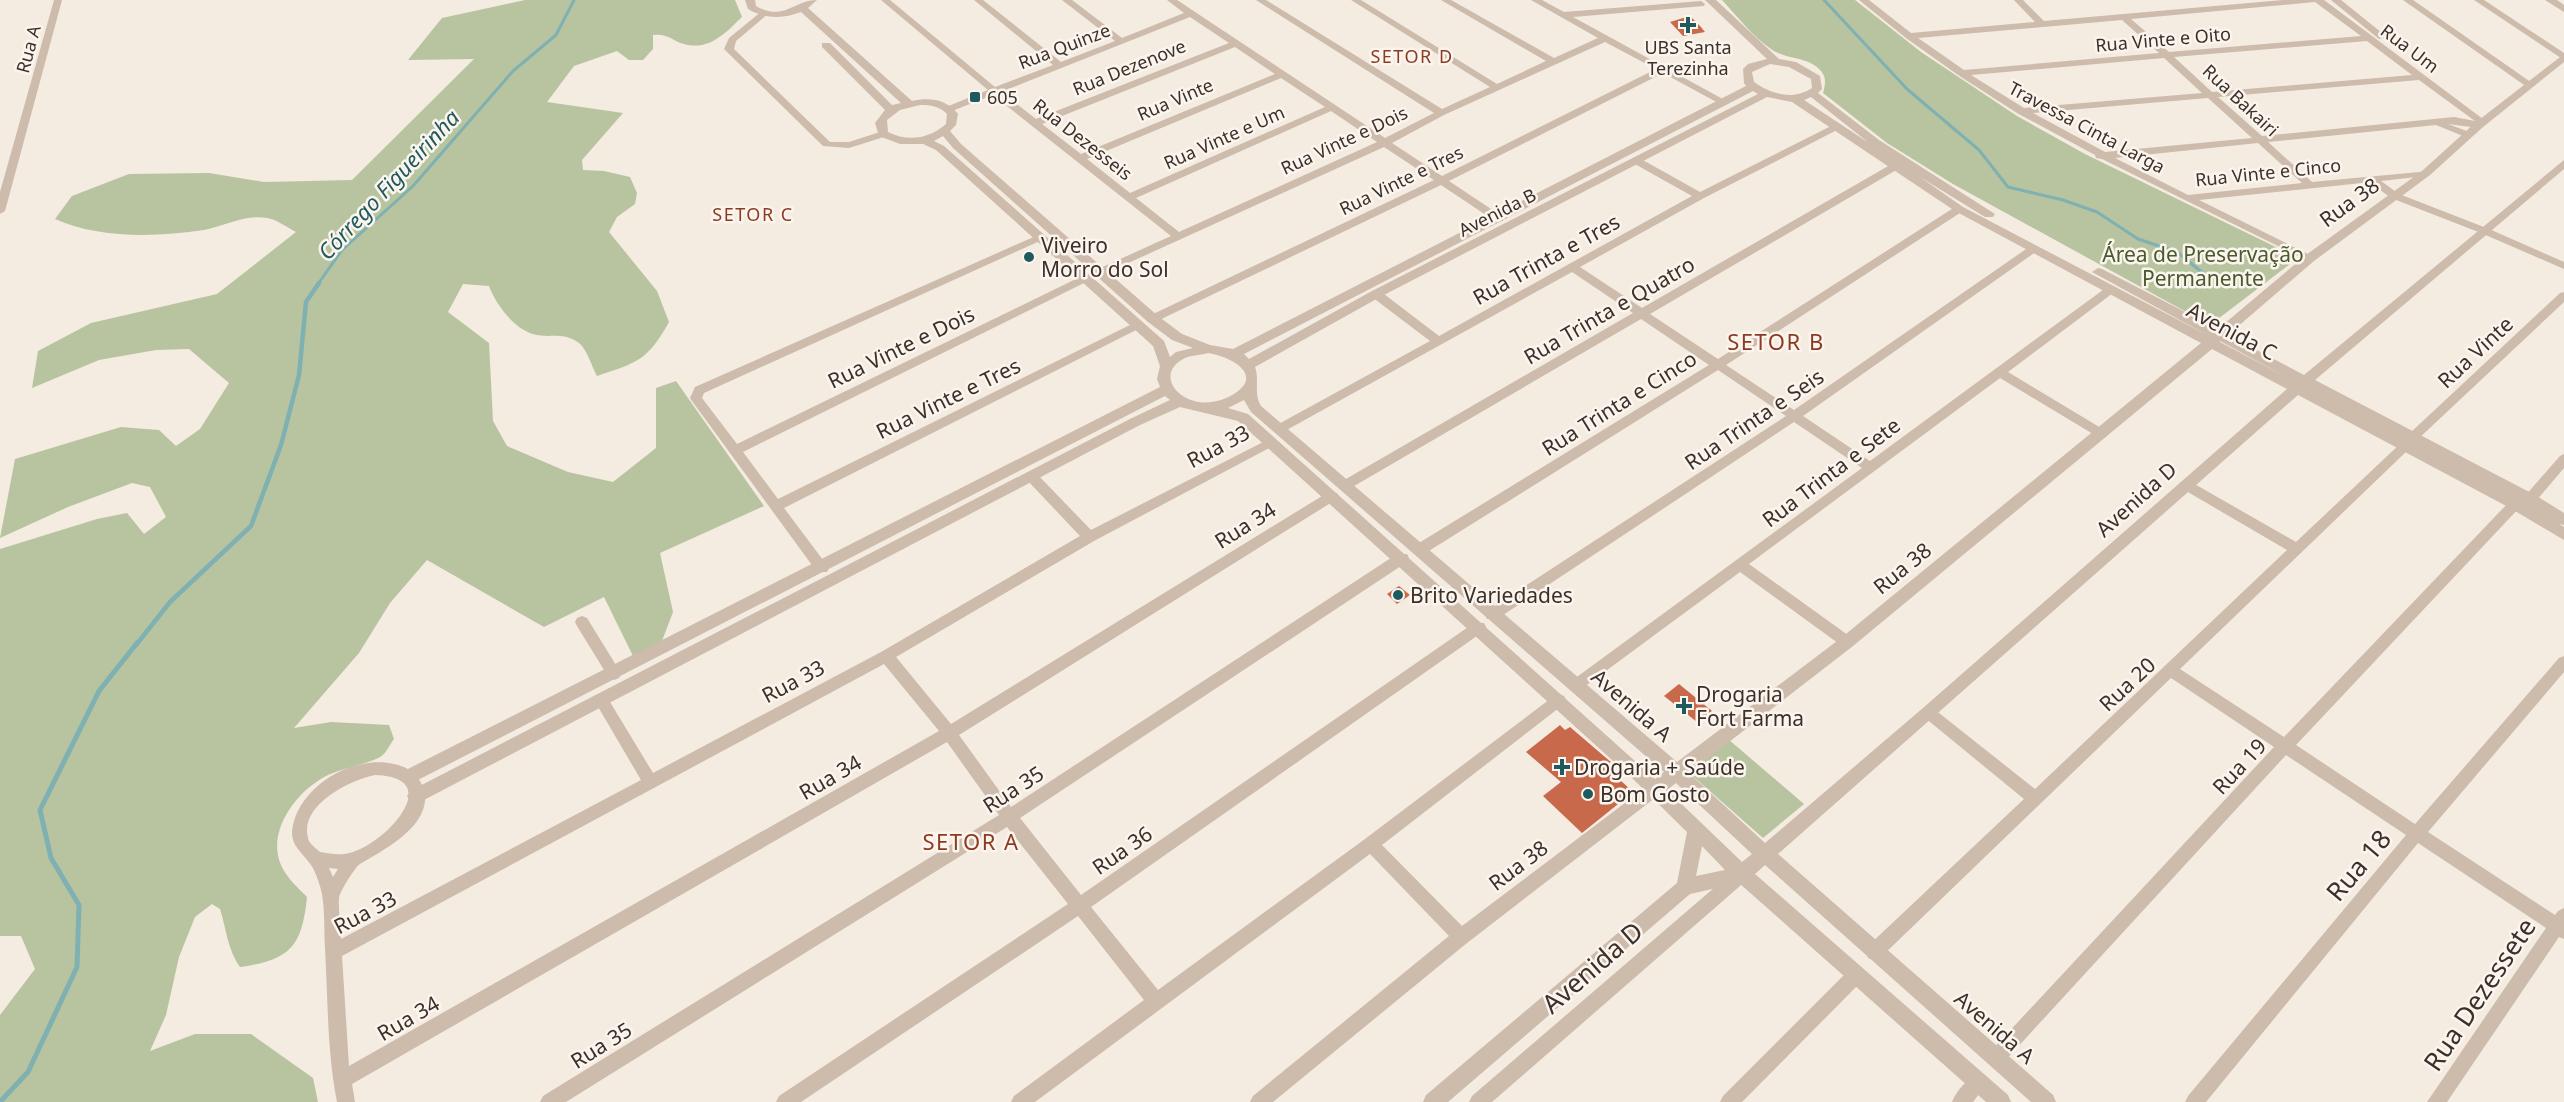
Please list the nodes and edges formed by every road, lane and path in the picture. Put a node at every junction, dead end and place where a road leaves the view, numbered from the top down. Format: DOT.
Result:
graph roads {
  1 [pos="58,0"];
  2 [pos="750,0"];
  3 [pos="812,0"];
  4 [pos="885,0"];
  5 [pos="978,0"];
  6 [pos="1066,0"];
  7 [pos="1171,0"];
  8 [pos="1260,0"];
  9 [pos="1355,0"];
  10 [pos="1445,0"];
  11 [pos="1535,0"];
  12 [pos="1876,0"];
  13 [pos="2018,0"];
  14 [pos="2315,0"];
  15 [pos="2335,0"];
  16 [pos="2407,0"];
  17 [pos="2478,0"];
  18 [pos="2550,0"];
  19 [pos="1703,1"];
  20 [pos="1863,1"];
  21 [pos="2564,9"];
  22 [pos="796,10"];
  23 [pos="765,13"];
  24 [pos="1190,14"];
  25 [pos="1563,15"];
  26 [pos="2125,18"];
  27 [pos="2042,24"];
  28 [pos="1909,36"];
  29 [pos="2369,38"];
  30 [pos="1604,39"];
  31 [pos="1121,41"];
  32 [pos="1234,44"];
  33 [pos="2167,55"];
  34 [pos="2564,57"];
  35 [pos="1552,61"];
  36 [pos="1776,62"];
  37 [pos="1760,63"];
  38 [pos="1059,66"];
  39 [pos="1662,70"];
  40 [pos="1961,73"];
  41 [pos="1282,74"];
  42 [pos="2420,77"];
  43 [pos="2530,85"];
  44 [pos="1496,87"];
  45 [pos="1753,87"];
  46 [pos="994,91"];
  47 [pos="1812,93"];
  48 [pos="1766,94"];
  49 [pos="2210,95"];
  50 [pos="1794,98"];
  51 [pos="908,103"];
  52 [pos="1725,103"];
  53 [pos="1331,108"];
  54 [pos="949,109"];
  55 [pos="890,110"];
  56 [pos="2020,111"];
  57 [pos="1442,113"];
  58 [pos="2484,121"];
  59 [pos="2429,122"];
  60 [pos="1036,123"];
  61 [pos="1835,127"];
  62 [pos="945,132"];
  63 [pos="884,134"];
  64 [pos="2468,135"];
  65 [pos="2257,139"];
  66 [pos="924,140"];
  67 [pos="1384,143"];
  68 [pos="2100,156"];
  69 [pos="1081,158"];
  70 [pos="1637,161"];
  71 [pos="2564,163"];
  72 [pos="1894,167"];
  73 [pos="2426,173"];
  74 [pos="5,178"];
  75 [pos="2349,180"];
  76 [pos="1440,181"];
  77 [pos="2308,183"];
  78 [pos="1700,196"];
  79 [pos="2395,196"];
  80 [pos="1130,197"];
  81 [pos="2186,198"];
  82 [pos="1959,209"];
  83 [pos="0,211"];
  84 [pos="1499,219"];
  85 [pos="2485,231"];
  86 [pos="1178,236"];
  87 [pos="1038,238"];
  88 [pos="2033,249"];
  89 [pos="2310,258"];
  90 [pos="2564,266"];
  91 [pos="1572,267"];
  92 [pos="1100,272"];
  93 [pos="1084,279"];
  94 [pos="2110,290"];
  95 [pos="1376,294"];
  96 [pos="2564,296"];
  97 [pos="1642,313"];
  98 [pos="1153,319"];
  99 [pos="1138,326"];
  100 [pos="2215,340"];
  101 [pos="1438,341"];
  102 [pos="1208,349"];
  103 [pos="1234,354"];
  104 [pos="1719,364"];
  105 [pos="1247,366"];
  106 [pos="1167,367"];
  107 [pos="1999,372"];
  108 [pos="2301,384"];
  109 [pos="1249,387"];
  110 [pos="1166,390"];
  111 [pos="1179,402"];
  112 [pos="1208,408"];
  113 [pos="1796,416"];
  114 [pos="2102,434"];
  115 [pos="1274,436"];
  116 [pos="2409,441"];
  117 [pos="735,450"];
  118 [pos="2564,459"];
  119 [pos="1870,467"];
  120 [pos="1032,477"];
  121 [pos="2186,485"];
  122 [pos="1338,491"];
  123 [pos="2522,502"];
  124 [pos="776,506"];
  125 [pos="2564,520"];
  126 [pos="2564,534"];
  127 [pos="1089,537"];
  128 [pos="2297,549"];
  129 [pos="1419,550"];
  130 [pos="1402,558"];
  131 [pos="1739,564"];
  132 [pos="822,568"];
  133 [pos="1492,615"];
  134 [pos="582,622"];
  135 [pos="1479,627"];
  136 [pos="1847,642"];
  137 [pos="886,656"];
  138 [pos="2564,662"];
  139 [pos="2172,671"];
  140 [pos="614,674"];
  141 [pos="1575,686"];
  142 [pos="1559,700"];
  143 [pos="602,701"];
  144 [pos="1929,713"];
  145 [pos="949,733"];
  146 [pos="2284,747"];
  147 [pos="1676,772"];
  148 [pos="408,777"];
  149 [pos="650,781"];
  150 [pos="1655,789"];
  151 [pos="1698,793"];
  152 [pos="416,796"];
  153 [pos="2035,798"];
  154 [pos="1677,810"];
  155 [pos="1009,817"];
  156 [pos="1696,829"];
  157 [pos="2417,833"];
  158 [pos="1371,844"];
  159 [pos="1764,854"];
  160 [pos="316,859"];
  161 [pos="352,860"];
  162 [pos="1742,874"];
  163 [pos="1685,887"];
  164 [pos="331,895"];
  165 [pos="1079,906"];
  166 [pos="2561,925"];
  167 [pos="1461,937"];
  168 [pos="334,952"];
  169 [pos="1874,952"];
  170 [pos="1856,975"];
  171 [pos="1156,1001"];
  172 [pos="1996,1058"];
  173 [pos="342,1080"];
  174 [pos="1979,1082"];
  175 [pos="346,1102"];
  176 [pos="549,1102"];
  177 [pos="785,1102"];
  178 [pos="1020,1102"];
  179 [pos="1259,1102"];
  180 [pos="1433,1102"];
  181 [pos="1478,1102"];
  182 [pos="1729,1102"];
  183 [pos="1961,1102"];
  184 [pos="2001,1102"];
  185 [pos="2046,1102"];
  186 [pos="2194,1102"];
  187 [pos="2436,1102"];
  1 -- 74 [label="street, Rua A"];
  2 -- 23 [label="street"];
  3 -- 22 [label="street"];
  4 -- 46 [label="street, Rua Dezesseis"];
  5 -- 38 [label="street"];
  6 -- 31 [label="street"];
  7 -- 24 [label="street"];
  8 -- 57 [label="street"];
  9 -- 44 [label="street"];
  10 -- 35 [label="street"];
  11 -- 25 [label="street"];
  12 -- 20 [label="street"];
  13 -- 27 [label="street"];
  14 -- 26 [label="street"];
  14 -- 29 [label="street, Rua Um"];
  15 -- 58 [label="street, Rua Um"];
  16 -- 43 [label="street"];
  17 -- 34 [label="street"];
  18 -- 21 [label="street"];
  19 -- 25 [label="street"];
  19 -- 36 [label="street"];
  19 -- 37 [label="street"];
  20 -- 28 [label="street, Travessa Cinta Larga"];
  22 -- 23 [label="street"];
  22 -- 51 [label="street"];
  22 -- 55 [label="street"];
  23 -- 63 [label="street"];
  24 -- 31 [label="street, Rua Quinze"];
  24 -- 32 [label="street"];
  25 -- 30 [label="street"];
  26 -- 27 [label="street"];
  26 -- 33 [label="street, Rua Bakairi"];
  27 -- 28 [label="street"];
  28 -- 40 [label="street, Travessa Cinta Larga"];
  29 -- 33 [label="street, Rua Vinte e Oito"];
  29 -- 42 [label="street, Rua Um"];
  30 -- 35 [label="street, Rua Vinte e Dois"];
  30 -- 39 [label="street"];
  31 -- 38 [label="street, Rua Quinze"];
  32 -- 41 [label="street"];
  32 -- 60 [label="street, Rua Dezenove"];
  33 -- 40 [label="street, Rua Vinte e Oito"];
  33 -- 49 [label="street, Rua Bakairi"];
  34 -- 43 [label="street, Rua 38"];
  35 -- 44 [label="street, Rua Vinte e Dois"];
  36 -- 37 [label="street"];
  36 -- 47 [label="street"];
  37 -- 45 [label="street"];
  38 -- 46 [label="street, Rua Quinze"];
  39 -- 52 [label="street"];
  39 -- 76 [label="street, Rua Vinte e Tres"];
  40 -- 56 [label="street, Travessa Cinta Larga"];
  41 -- 53 [label="street"];
  41 -- 69 [label="street, Rua Vinte"];
  42 -- 49 [label="street"];
  42 -- 58 [label="street, Rua Um"];
  43 -- 58 [label="street, Rua 38"];
  44 -- 57 [label="street, Rua Vinte e Dois"];
  45 -- 48 [label="street, Avenida C"];
  45 -- 52 [label="street, Avenida B"];
  46 -- 54 [label="street, Rua Quinze"];
  46 -- 60 [label="street, Rua Dezesseis"];
  47 -- 50 [label="street, Avenida C"];
  47 -- 100 [label="street, Avenida C"];
  48 -- 50 [label="street, Avenida C"];
  48 -- 70 [label="street, Avenida B"];
  49 -- 56 [label="street"];
  49 -- 65 [label="street, Rua Bakairi"];
  50 -- 61 [label="street, Avenida C"];
  51 -- 54 [label="street"];
  51 -- 55 [label="street"];
  52 -- 84 [label="street, Avenida B"];
  53 -- 67 [label="street"];
  53 -- 80 [label="street, Rua Vinte e Um"];
  54 -- 62 [label="street"];
  55 -- 63 [label="street"];
  56 -- 68 [label="street, Travessa Cinta Larga"];
  57 -- 67 [label="street, Rua Vinte e Dois"];
  58 -- 59 [label="street"];
  58 -- 64 [label="street, Rua 38"];
  59 -- 64 [label="street"];
  59 -- 65 [label="street"];
  60 -- 69 [label="street, Rua Dezesseis"];
  61 -- 72 [label="street, Avenida C"];
  61 -- 78 [label="street, Rua Trinta e Tres"];
  62 -- 66 [label="street"];
  62 -- 92 [label="street"];
  63 -- 66 [label="street"];
  64 -- 73 [label="street, Rua 38"];
  65 -- 68 [label="street"];
  65 -- 77 [label="street, Rua Bakairi"];
  66 -- 87 [label="street"];
  67 -- 76 [label="street"];
  67 -- 86 [label="street, Rua Vinte e Dois"];
  68 -- 81 [label="street, Travessa Cinta Larga"];
  69 -- 80 [label="street, Rua Dezesseis"];
  70 -- 78 [label="street"];
  70 -- 95 [label="street, Avenida B"];
  71 -- 85 [label="street, Avenida D"];
  72 -- 82 [label="street, Avenida C"];
  72 -- 97 [label="street, Rua Trinta e Quatro"];
  73 -- 75 [label="street, Rua Vinte e Cinco"];
  73 -- 79 [label="street, Rua 38"];
  74 -- 83 [label="street, Rua A"];
  75 -- 77 [label="street, Rua Vinte e Cinco"];
  75 -- 79 [label="street"];
  76 -- 84 [label="street"];
  76 -- 98 [label="street, Rua Vinte e Tres"];
  77 -- 81 [label="street, Rua Vinte e Cinco"];
  78 -- 91 [label="street, Rua Trinta e Tres"];
  79 -- 85 [label="street"];
  79 -- 89 [label="street, Rua 38"];
  80 -- 86 [label="street, Rua Dezesseis"];
  81 -- 89 [label="street, Travessa Cinta Larga"];
  82 -- 88 [label="street, Avenida C"];
  82 -- 104 [label="street, Rua Trinta e Cinco"];
  84 -- 103 [label="street, Avenida B"];
  85 -- 90 [label="street"];
  85 -- 108 [label="street, Avenida D"];
  86 -- 92 [label="street, Rua Vinte e Dois"];
  87 -- 93 [label="street"];
  87 -- 117 [label="street"];
  88 -- 94 [label="street, Avenida C"];
  88 -- 113 [label="street, Rua Trinta e Seis"];
  89 -- 100 [label="street, Rua 38"];
  91 -- 97 [label="street"];
  91 -- 101 [label="street, Rua Trinta e Tres"];
  92 -- 98 [label="street"];
  93 -- 99 [label="street"];
  93 -- 117 [label="street, Rua Vinte e Dois"];
  94 -- 100 [label="street, Avenida C"];
  94 -- 107 [label="street, Rua Trinta e Sete"];
  95 -- 101 [label="street"];
  95 -- 105 [label="street, Avenida B"];
  96 -- 116 [label="street, Rua Vinte"];
  97 -- 104 [label="street"];
  97 -- 122 [label="street, Rua Trinta e Quatro"];
  98 -- 102 [label="street"];
  99 -- 106 [label="street"];
  99 -- 124 [label="street, Rua Vinte e Tres"];
  100 -- 108 [label="street, Avenida C"];
  100 -- 114 [label="street, Rua 38"];
  101 -- 115 [label="street, Rua Trinta e Tres"];
  102 -- 103 [label="street"];
  102 -- 106 [label="street"];
  103 -- 105 [label="street"];
  104 -- 113 [label="street"];
  104 -- 129 [label="street, Rua Trinta e Cinco"];
  105 -- 109 [label="street"];
  106 -- 110 [label="street"];
  107 -- 114 [label="street"];
  107 -- 119 [label="street, Rua Trinta e Sete"];
  108 -- 116 [label="street, Avenida C"];
  108 -- 121 [label="street, Avenida D"];
  109 -- 112 [label="street"];
  109 -- 115 [label="street, Avenida A"];
  110 -- 111 [label="street"];
  110 -- 132 [label="street"];
  111 -- 112 [label="street"];
  111 -- 120 [label="street"];
  112 -- 115 [label="street, Avenida A"];
  113 -- 119 [label="street"];
  113 -- 133 [label="street, Rua Trinta e Seis"];
  114 -- 136 [label="street, Rua 38"];
  115 -- 122 [label="street, Avenida A"];
  115 -- 127 [label="street, Rua 33"];
  116 -- 123 [label="street, Avenida C"];
  116 -- 128 [label="street, Rua 20"];
  117 -- 124 [label="street"];
  118 -- 123 [label="street"];
  119 -- 131 [label="street, Rua Trinta e Sete"];
  120 -- 127 [label="street"];
  120 -- 143 [label="street"];
  121 -- 128 [label="street"];
  121 -- 144 [label="street, Avenida D"];
  122 -- 129 [label="street, Avenida A"];
  122 -- 130 [label="street, Avenida A"];
  122 -- 145 [label="street, Rua 34"];
  123 -- 125 [label="street, Avenida C"];
  123 -- 126 [label="street, Avenida C"];
  123 -- 146 [label="street, Rua 19"];
  124 -- 132 [label="street"];
  127 -- 137 [label="street, Rua 33"];
  128 -- 139 [label="street, Rua 20"];
  129 -- 133 [label="street, Avenida A"];
  130 -- 135 [label="street, Avenida A"];
  130 -- 155 [label="street, Rua 35"];
  131 -- 136 [label="street"];
  131 -- 141 [label="street, Rua Trinta e Sete"];
  132 -- 140 [label="street"];
  133 -- 141 [label="street, Avenida A"];
  134 -- 140 [label="street"];
  135 -- 142 [label="street, Avenida A"];
  135 -- 165 [label="street, Rua 36"];
  136 -- 147 [label="street, Rua 38"];
  137 -- 145 [label="street"];
  137 -- 149 [label="street, Rua 33"];
  138 -- 157 [label="street, Rua 18"];
  139 -- 146 [label="street"];
  139 -- 153 [label="street, Rua 20"];
  140 -- 148 [label="street"];
  141 -- 147 [label="street, Avenida A"];
  142 -- 150 [label="street, Avenida A"];
  142 -- 158 [label="street"];
  143 -- 149 [label="street"];
  143 -- 152 [label="street"];
  144 -- 153 [label="street"];
  144 -- 159 [label="street, Avenida D"];
  145 -- 155 [label="street"];
  145 -- 173 [label="street, Rua 34"];
  146 -- 157 [label="street"];
  146 -- 172 [label="street, Rua 19"];
  147 -- 150 [label="street, Rua 38"];
  147 -- 151 [label="street, Avenida A"];
  148 -- 152 [label="street"];
  148 -- 160 [label="street"];
  149 -- 168 [label="street, Rua 33"];
  150 -- 154 [label="street, Avenida A"];
  150 -- 167 [label="street, Rua 38"];
  151 -- 154 [label="street"];
  151 -- 159 [label="street, Avenida A"];
  152 -- 161 [label="street"];
  153 -- 169 [label="street, Rua 20"];
  154 -- 156 [label="street, Avenida A"];
  155 -- 165 [label="street"];
  155 -- 176 [label="street, Rua 35"];
  156 -- 162 [label="street, Avenida A"];
  156 -- 163 [label="street"];
  157 -- 166 [label="street"];
  157 -- 186 [label="street, Rua 18"];
  158 -- 167 [label="street"];
  158 -- 171 [label="street"];
  159 -- 162 [label="street, Avenida D"];
  159 -- 169 [label="street, Avenida A"];
  160 -- 161 [label="street"];
  160 -- 164 [label="street"];
  161 -- 164 [label="street"];
  162 -- 163 [label="street, Avenida D"];
  162 -- 170 [label="street, Avenida A"];
  162 -- 181 [label="street, Avenida D"];
  163 -- 180 [label="street, Avenida D"];
  164 -- 168 [label="street"];
  165 -- 171 [label="street"];
  165 -- 177 [label="street, Rua 36"];
  166 -- 187 [label="street, Rua Dezessete"];
  167 -- 179 [label="street, Rua 38"];
  168 -- 173 [label="street"];
  169 -- 172 [label="street, Avenida A"];
  170 -- 174 [label="street, Avenida A"];
  170 -- 182 [label="street"];
  171 -- 178 [label="street"];
  172 -- 185 [label="street, Avenida A"];
  173 -- 175 [label="street"];
  174 -- 183 [label="street"];
  174 -- 184 [label="street, Avenida A"];
}
